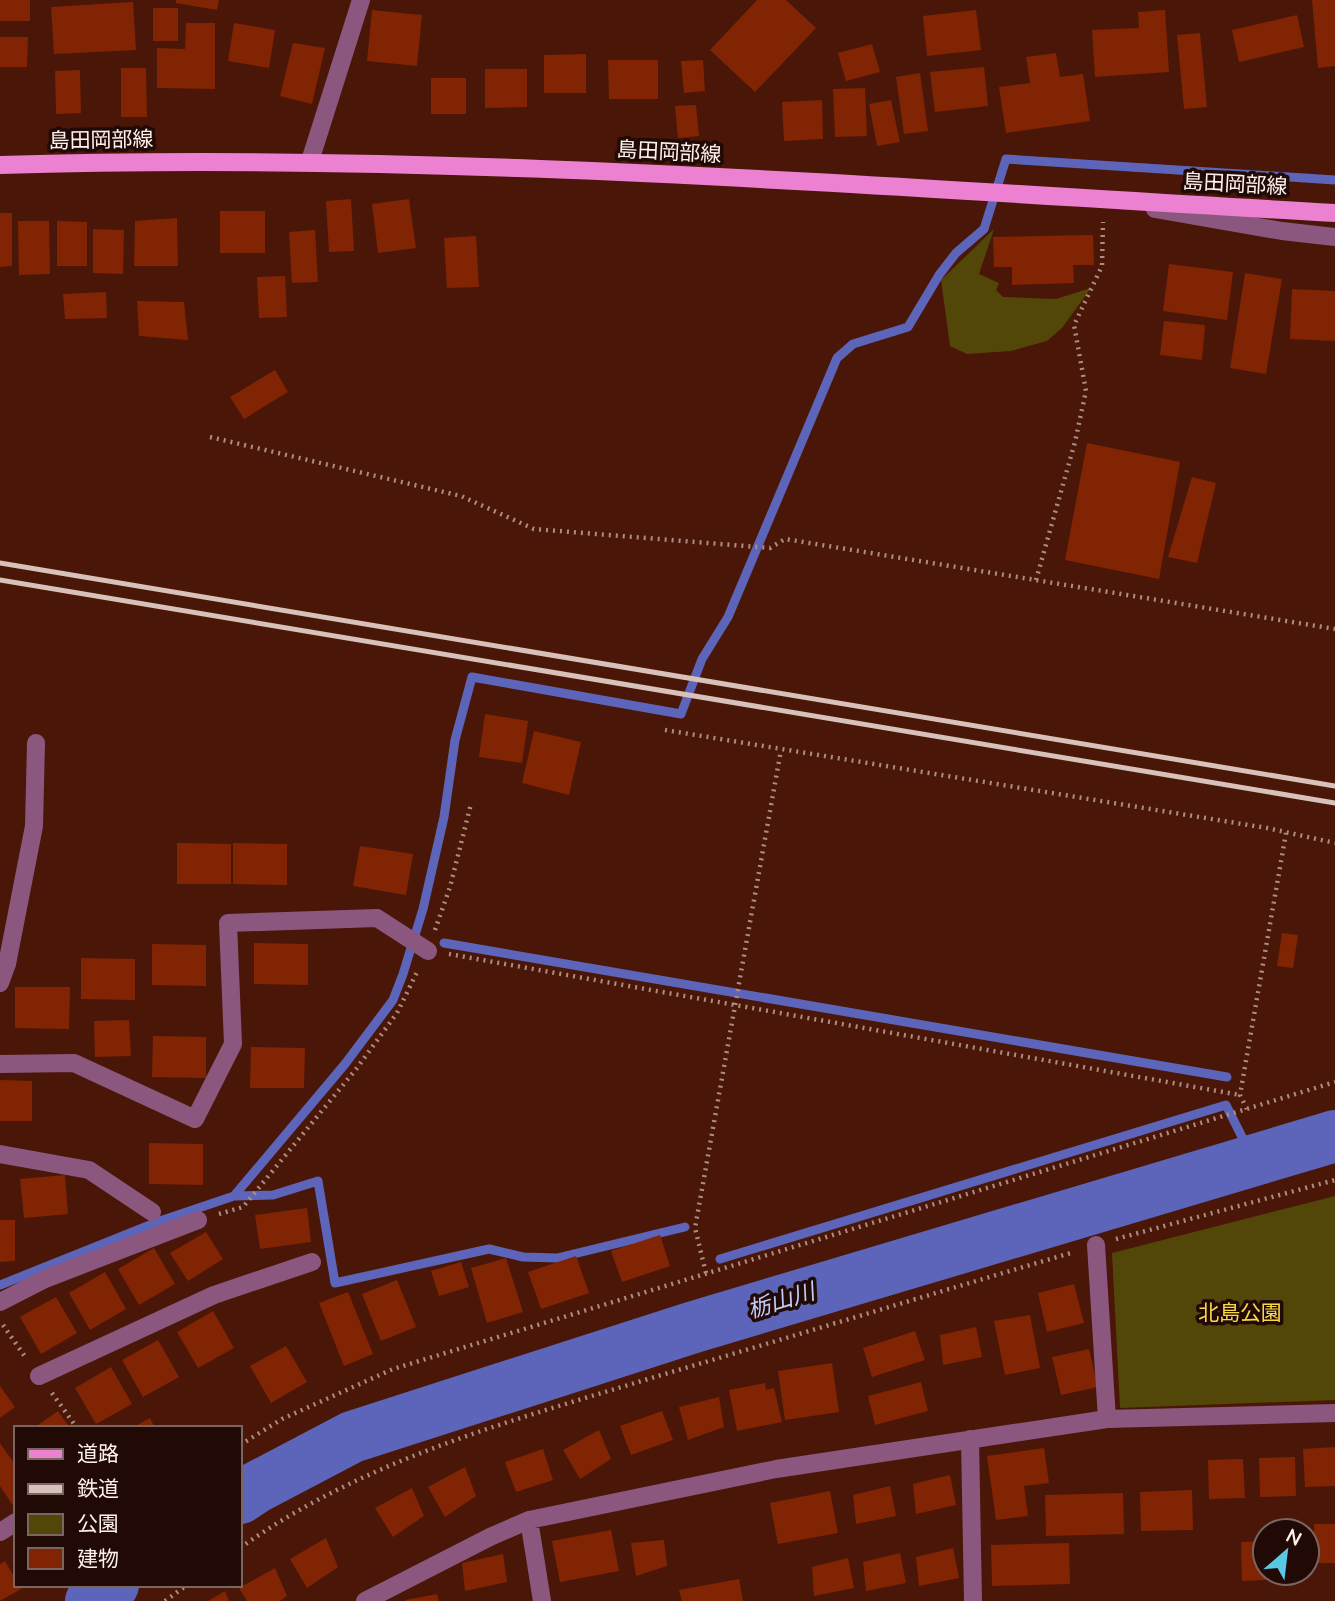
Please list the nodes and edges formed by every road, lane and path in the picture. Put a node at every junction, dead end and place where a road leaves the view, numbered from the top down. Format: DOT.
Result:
graph roads {
  1 [pos="360,0"];
  2 [pos="310,161"];
  3 [pos="0,165"];
  4 [pos="1103,200"];
  5 [pos="1335,213"];
  6 [pos="1335,237"];
  7 [pos="210,437"];
  8 [pos="1035,580"];
  9 [pos="1335,629"];
  10 [pos="664,730"];
  11 [pos="36,743"];
  12 [pos="781,750"];
  13 [pos="471,804"];
  14 [pos="1286,833"];
  15 [pos="1335,843"];
  16 [pos="428,951"];
  17 [pos="3,963"];
  18 [pos="0,983"];
  19 [pos="735,1006"];
  20 [pos="0,1064"];
  21 [pos="1335,1082"];
  22 [pos="1240,1094"];
  23 [pos="1247,1109"];
  24 [pos="0,1154"];
  25 [pos="1335,1180"];
  26 [pos="152,1212"];
  27 [pos="198,1220"];
  28 [pos="1096,1245"];
  29 [pos="312,1262"];
  30 [pos="706,1273"];
  31 [pos="0,1302"];
  32 [pos="39,1376"];
  33 [pos="1335,1413"];
  34 [pos="1107,1419"];
  35 [pos="970,1439"];
  36 [pos="242,1444"];
  37 [pos="529,1520"];
  38 [pos="242,1546"];
  39 [pos="184,1587"];
  40 [pos="165,1601"];
  41 [pos="365,1601"];
  42 [pos="542,1601"];
  43 [pos="973,1601"];
  1 -- 2 [label="street"];
  2 -- 3 [label="main road, 島田岡部線"];
  2 -- 4 [label="main road, 島田岡部線"];
  4 -- 5 [label="main road, 島田岡部線"];
  4 -- 6 [label="street"];
  4 -- 8 [label="path"];
  7 -- 8 [label="path"];
  8 -- 9 [label="path"];
  10 -- 12 [label="path"];
  11 -- 17 [label="street"];
  12 -- 14 [label="path"];
  12 -- 19 [label="path"];
  13 -- 16 [label="path"];
  14 -- 15 [label="path"];
  14 -- 22 [label="path"];
  16 -- 19 [label="path"];
  16 -- 20 [label="street"];
  16 -- 27 [label="path"];
  17 -- 18 [label="street"];
  19 -- 22 [label="path"];
  19 -- 30 [label="path"];
  21 -- 23 [label="path"];
  22 -- 23 [label="path"];
  23 -- 30 [label="path"];
  24 -- 26 [label="street"];
  25 -- 28 [label="path"];
  27 -- 31 [label="street"];
  28 -- 34 [label="street"];
  28 -- 38 [label="path"];
  29 -- 32 [label="street"];
  30 -- 36 [label="path"];
  33 -- 34 [label="street"];
  34 -- 35 [label="street"];
  35 -- 37 [label="street"];
  35 -- 43 [label="street"];
  37 -- 41 [label="street"];
  37 -- 42 [label="street"];
  39 -- 40 [label="path"];
}
